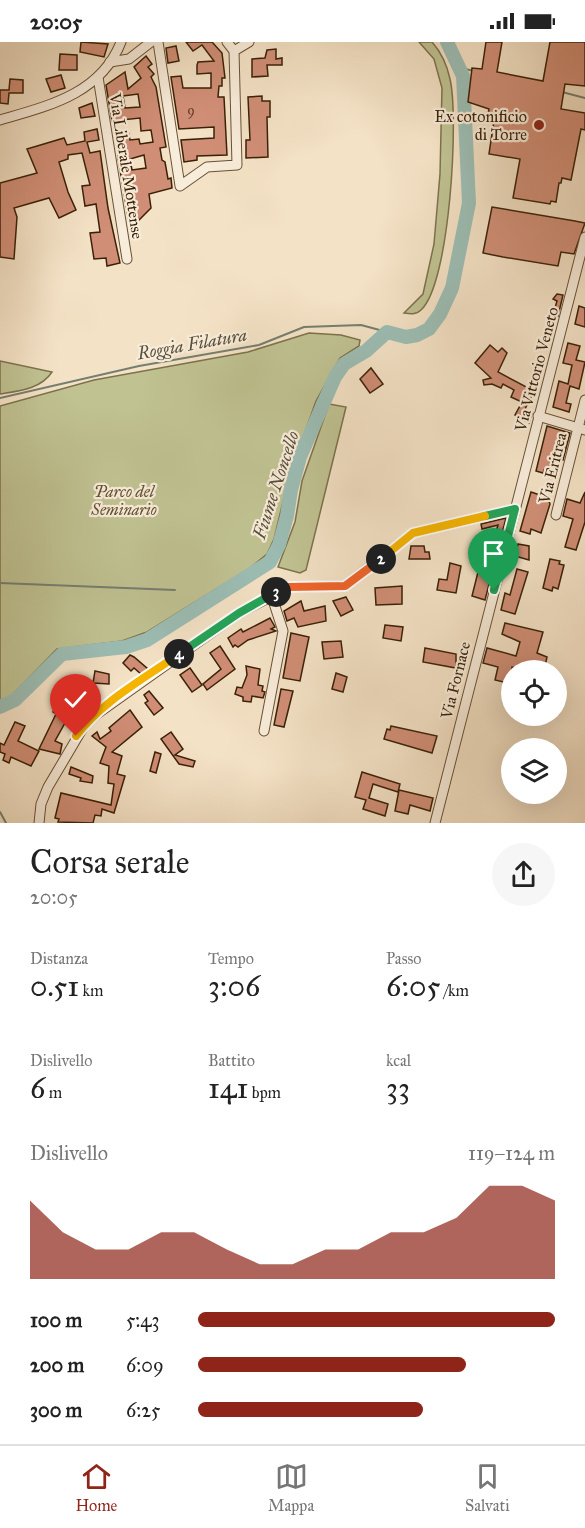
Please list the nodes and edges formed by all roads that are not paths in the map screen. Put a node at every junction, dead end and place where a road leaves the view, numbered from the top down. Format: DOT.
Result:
graph roads {
  1 [pos="121,42"];
  2 [pos="151,42"];
  3 [pos="158,42"];
  4 [pos="227,42"];
  5 [pos="249,42"];
  6 [pos="234,51"];
  7 [pos="111,62"];
  8 [pos="98,77"];
  9 [pos="0,120"];
  10 [pos="585,237"];
  11 [pos="128,259"];
  12 [pos="585,400"];
  13 [pos="538,416"];
  14 [pos="581,429"];
  15 [pos="515,509"];
  16 [pos="556,515"];
  17 [pos="271,594"];
  18 [pos="264,730"];
  19 [pos="39,823"];
  20 [pos="435,823"];
  1 -- 7 [label="street"];
  2 -- 7 [label="street"];
  3 -- 6 [label="street"];
  4 -- 6 [label="street"];
  5 -- 6 [label="street"];
  7 -- 8 [label="street"];
  8 -- 9 [label="street"];
  8 -- 11 [label="street, Via Liberale Mottense"];
  10 -- 13 [label="street, Via Vittorio Veneto"];
  12 -- 14 [label="street, Via Eritrea"];
  13 -- 14 [label="street, Via Eritrea"];
  13 -- 15 [label="street, Via Vittorio Veneto"];
  14 -- 16 [label="street, Via Eritrea"];
  15 -- 17 [label="street"];
  15 -- 20 [label="street, Via Fornace"];
  17 -- 18 [label="street"];
  17 -- 19 [label="street"];
}
